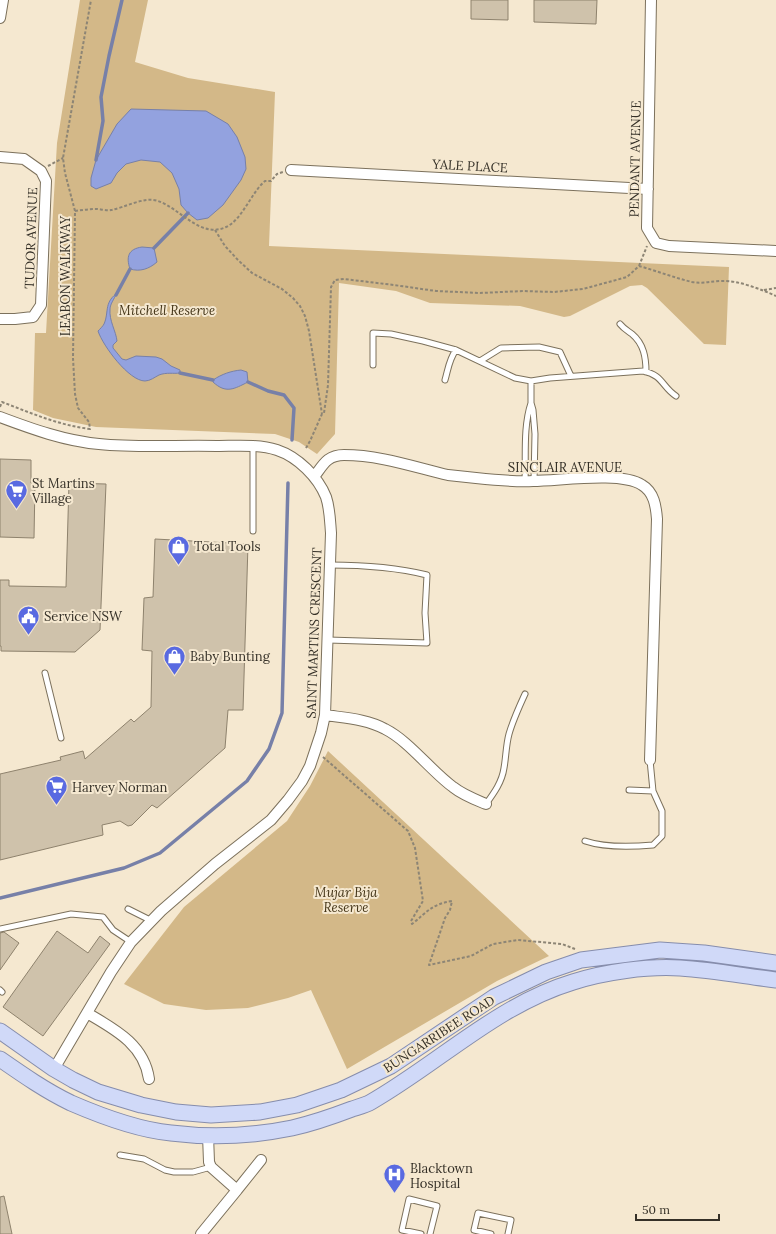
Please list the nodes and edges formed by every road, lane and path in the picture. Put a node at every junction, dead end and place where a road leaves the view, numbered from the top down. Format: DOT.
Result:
graph roads {
  1 [pos="3,0"];
  2 [pos="92,0"];
  3 [pos="651,0"];
  4 [pos="0,18"];
  5 [pos="0,157"];
  6 [pos="63,158"];
  7 [pos="292,170"];
  8 [pos="42,171"];
  9 [pos="277,174"];
  10 [pos="648,189"];
  11 [pos="75,211"];
  12 [pos="215,229"];
  13 [pos="650,235"];
  14 [pos="776,251"];
  15 [pos="639,266"];
  16 [pos="776,288"];
  17 [pos="764,290"];
  18 [pos="776,296"];
  19 [pos="0,319"];
  20 [pos="620,324"];
  21 [pos="456,350"];
  22 [pos="480,361"];
  23 [pos="372,365"];
  24 [pos="646,372"];
  25 [pos="572,376"];
  26 [pos="445,380"];
  27 [pos="531,381"];
  28 [pos="676,396"];
  29 [pos="531,403"];
  30 [pos="0,408"];
  31 [pos="322,414"];
  32 [pos="0,417"];
  33 [pos="253,446"];
  34 [pos="306,448"];
  35 [pos="314,477"];
  36 [pos="529,481"];
  37 [pos="253,531"];
  38 [pos="330,564"];
  39 [pos="328,640"];
  40 [pos="45,673"];
  41 [pos="526,694"];
  42 [pos="325,715"];
  43 [pos="61,738"];
  44 [pos="316,752"];
  45 [pos="650,760"];
  46 [pos="629,790"];
  47 [pos="653,791"];
  48 [pos="486,804"];
  49 [pos="585,841"];
  50 [pos="128,910"];
  51 [pos="152,920"];
  52 [pos="0,929"];
  53 [pos="131,942"];
  54 [pos="575,949"];
  55 [pos="776,963"];
  56 [pos="776,980"];
  57 [pos="87,1013"];
  58 [pos="0,1031"];
  59 [pos="0,1059"];
  60 [pos="54,1069"];
  61 [pos="149,1079"];
  62 [pos="208,1135"];
  63 [pos="120,1155"];
  64 [pos="261,1160"];
  65 [pos="211,1167"];
  66 [pos="237,1190"];
  67 [pos="201,1234"];
  68 [pos="421,1234"];
  69 [pos="430,1234"];
  70 [pos="491,1234"];
  71 [pos="508,1234"];
  1 -- 4 [label="street"];
  2 -- 6 [label="path, LEABON WALKWAY"];
  3 -- 10 [label="street, PENDANT AVENUE"];
  5 -- 8 [label="street, TUDOR AVENUE"];
  6 -- 8 [label="path"];
  6 -- 11 [label="path, LEABON WALKWAY"];
  7 -- 10 [label="street, YALE PLACE"];
  8 -- 19 [label="street, TUDOR AVENUE"];
  9 -- 12 [label="path"];
  10 -- 13 [label="street, PENDANT AVENUE"];
  11 -- 12 [label="path"];
  11 -- 30 [label="path, LEABON WALKWAY"];
  12 -- 31 [label="path"];
  13 -- 14 [label="street"];
  13 -- 15 [label="path"];
  15 -- 17 [label="path"];
  15 -- 31 [label="path"];
  16 -- 17 [label="path"];
  17 -- 18 [label="path"];
  20 -- 24 [label="lane"];
  21 -- 22 [label="lane"];
  21 -- 23 [label="lane"];
  21 -- 26 [label="lane"];
  22 -- 25 [label="lane"];
  22 -- 27 [label="lane"];
  24 -- 25 [label="lane"];
  24 -- 28 [label="lane"];
  25 -- 27 [label="lane"];
  27 -- 29 [label="lane"];
  29 -- 36 [label="lane"];
  29 -- 36 [label="lane"];
  31 -- 34 [label="path"];
  32 -- 33 [label="street, SAINT MARTINS CRESCENT"];
  33 -- 35 [label="street, SAINT MARTINS CRESCENT"];
  33 -- 37 [label="lane"];
  35 -- 36 [label="street, SINCLAIR AVENUE"];
  35 -- 38 [label="street, SAINT MARTINS CRESCENT"];
  36 -- 45 [label="street, SINCLAIR AVENUE"];
  38 -- 39 [label="street, SAINT MARTINS CRESCENT"];
  38 -- 39 [label="lane"];
  39 -- 42 [label="street, SAINT MARTINS CRESCENT"];
  40 -- 43 [label="lane"];
  41 -- 48 [label="lane"];
  42 -- 44 [label="street, SAINT MARTINS CRESCENT"];
  42 -- 48 [label="street"];
  44 -- 51 [label="street, SAINT MARTINS CRESCENT"];
  44 -- 54 [label="path"];
  45 -- 47 [label="lane"];
  46 -- 47 [label="lane"];
  47 -- 49 [label="lane"];
  50 -- 51 [label="lane"];
  51 -- 53 [label="street, SAINT MARTINS CRESCENT"];
  52 -- 53 [label="lane"];
  53 -- 57 [label="street, SAINT MARTINS CRESCENT"];
  55 -- 60 [label="main road, BUNGARRIBEE ROAD"];
  56 -- 62 [label="main road, BUNGARRIBEE ROAD"];
  57 -- 60 [label="street, SAINT MARTINS CRESCENT"];
  57 -- 61 [label="street"];
  58 -- 60 [label="main road, BUNGARRIBEE ROAD"];
  59 -- 62 [label="main road, BUNGARRIBEE ROAD"];
  62 -- 65 [label="street"];
  63 -- 65 [label="lane"];
  64 -- 66 [label="street"];
  65 -- 66 [label="street"];
  66 -- 67 [label="street"];
  68 -- 69 [label="lane"];
  70 -- 71 [label="lane"];
}
